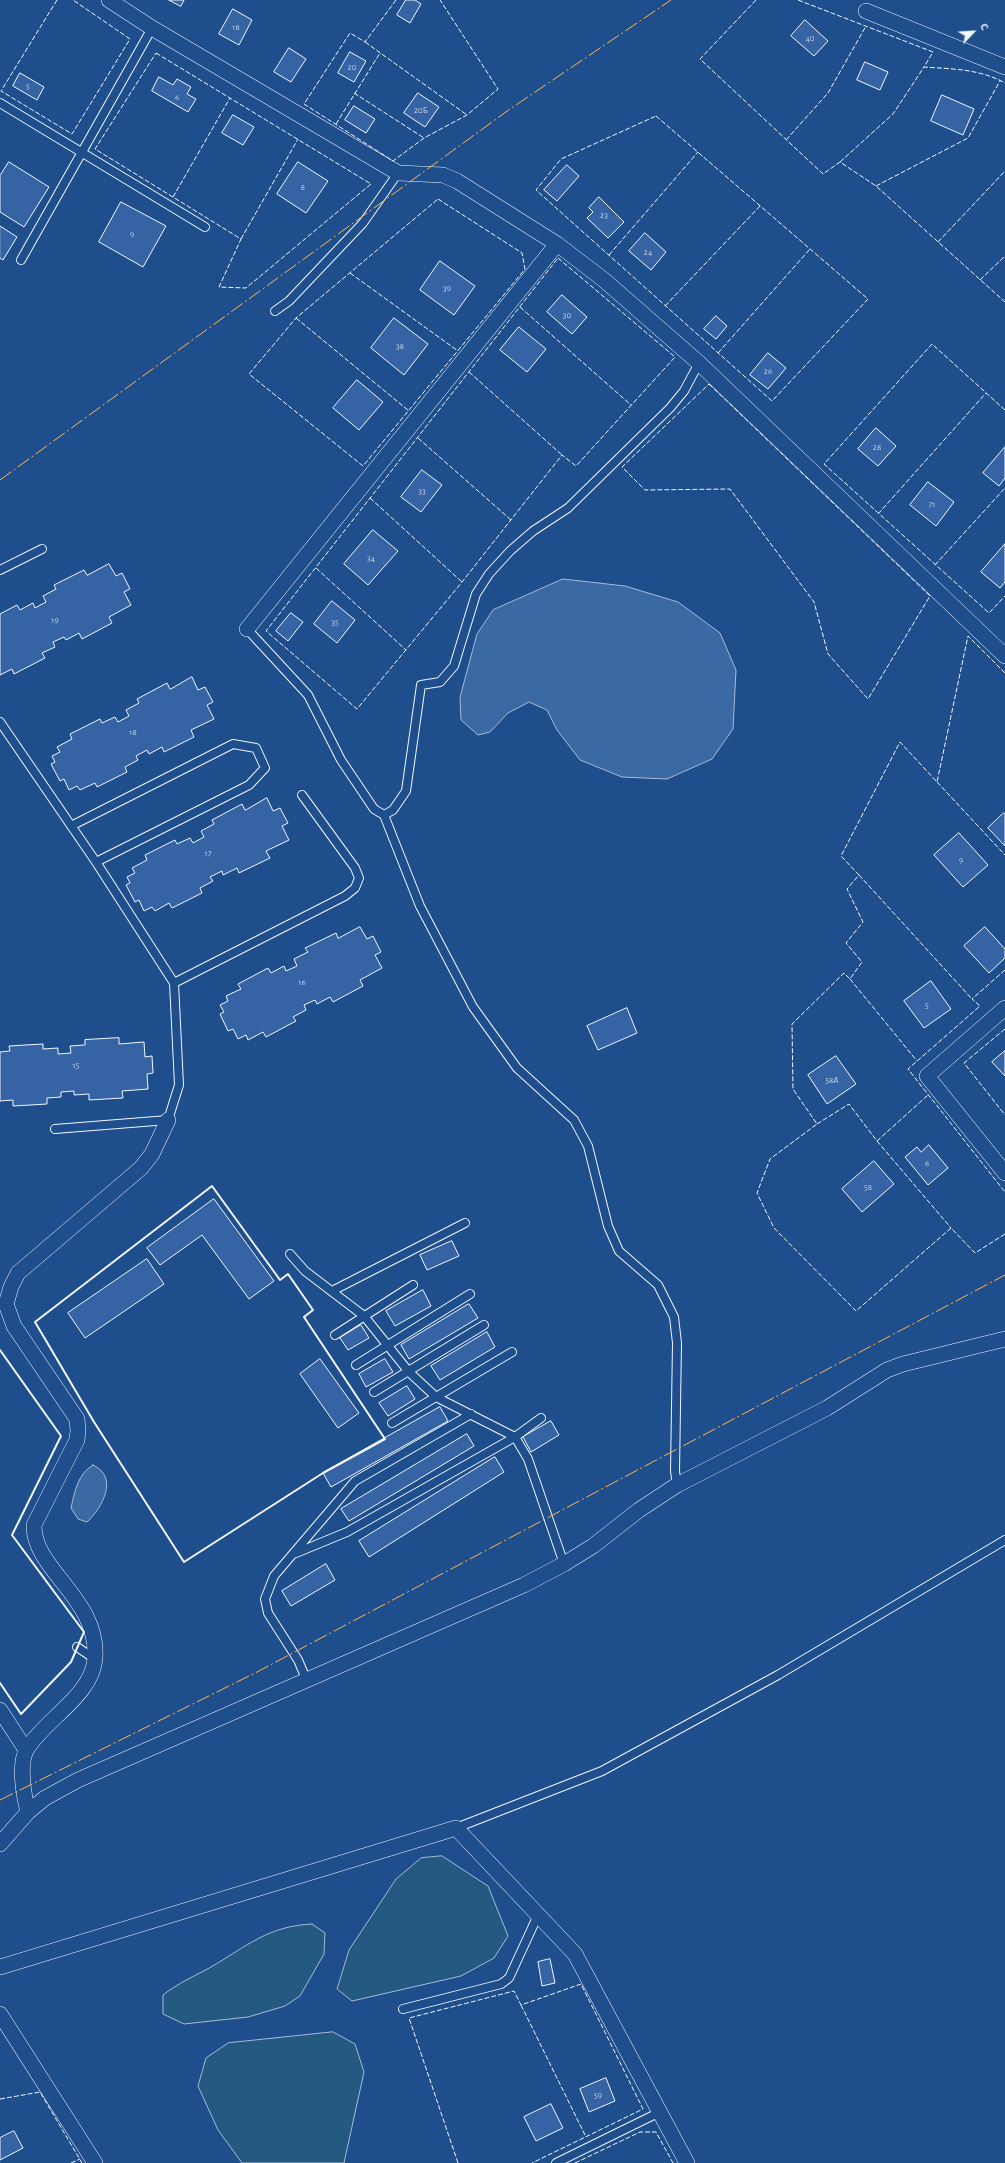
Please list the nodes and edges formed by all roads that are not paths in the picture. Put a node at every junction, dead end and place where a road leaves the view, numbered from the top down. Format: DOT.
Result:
graph roads {
  1 [pos="109,0"];
  2 [pos="866,11"];
  3 [pos="152,28"];
  4 [pos="1005,67"];
  5 [pos="0,103"];
  6 [pos="82,152"];
  7 [pos="398,173"];
  8 [pos="205,227"];
  9 [pos="557,244"];
  10 [pos="21,260"];
  11 [pos="275,311"];
  12 [pos="698,363"];
  13 [pos="42,549"];
  14 [pos="0,570"];
  15 [pos="247,629"];
  16 [pos="1005,656"];
  17 [pos="0,722"];
  18 [pos="302,795"];
  19 [pos="384,815"];
  20 [pos="71,826"];
  21 [pos="96,862"];
  22 [pos="174,984"];
  23 [pos="1005,1008"];
  24 [pos="168,1120"];
  25 [pos="55,1129"];
  26 [pos="1005,1173"];
  27 [pos="465,1223"];
  28 [pos="290,1254"];
  29 [pos="413,1285"];
  30 [pos="332,1291"];
  31 [pos="470,1294"];
  32 [pos="364,1316"];
  33 [pos="484,1325"];
  34 [pos="335,1335"];
  35 [pos="1005,1339"];
  36 [pos="387,1345"];
  37 [pos="512,1352"];
  38 [pos="356,1365"];
  39 [pos="408,1372"];
  40 [pos="374,1392"];
  41 [pos="436,1397"];
  42 [pos="471,1414"];
  43 [pos="541,1418"];
  44 [pos="392,1423"];
  45 [pos="515,1437"];
  46 [pos="677,1485"];
  47 [pos="1005,1540"];
  48 [pos="295,1553"];
  49 [pos="564,1564"];
  50 [pos="77,1647"];
  51 [pos="95,1659"];
  52 [pos="307,1681"];
  53 [pos="0,1710"];
  54 [pos="26,1750"];
  55 [pos="28,1812"];
  56 [pos="456,1828"];
  57 [pos="0,1844"];
  58 [pos="538,1915"];
  59 [pos="0,1967"];
  60 [pos="403,2009"];
  61 [pos="0,2014"];
  62 [pos="660,2112"];
  63 [pos="95,2163"];
  64 [pos="556,2163"];
  65 [pos="687,2163"];
  1 -- 3 [label="street"];
  2 -- 4 [label="street"];
  3 -- 6 [label="lane"];
  3 -- 7 [label="street"];
  5 -- 6 [label="lane"];
  6 -- 8 [label="lane"];
  6 -- 10 [label="lane"];
  7 -- 9 [label="street"];
  7 -- 11 [label="lane"];
  9 -- 12 [label="street"];
  9 -- 15 [label="street"];
  12 -- 16 [label="street"];
  12 -- 19 [label="lane"];
  13 -- 14 [label="lane"];
  15 -- 19 [label="lane"];
  17 -- 20 [label="lane"];
  18 -- 22 [label="lane"];
  19 -- 46 [label="lane"];
  20 -- 21 [label="lane"];
  20 -- 21 [label="lane"];
  21 -- 22 [label="lane"];
  22 -- 24 [label="lane"];
  23 -- 26 [label="street"];
  24 -- 25 [label="lane"];
  24 -- 51 [label="street"];
  27 -- 30 [label="lane"];
  28 -- 30 [label="lane"];
  29 -- 32 [label="lane"];
  30 -- 32 [label="lane"];
  31 -- 36 [label="lane"];
  32 -- 34 [label="lane"];
  32 -- 36 [label="lane"];
  33 -- 39 [label="lane"];
  35 -- 46 [label="street"];
  36 -- 38 [label="lane"];
  36 -- 39 [label="lane"];
  37 -- 41 [label="lane"];
  39 -- 40 [label="lane"];
  39 -- 41 [label="lane"];
  41 -- 42 [label="lane"];
  41 -- 44 [label="lane"];
  42 -- 45 [label="lane"];
  42 -- 48 [label="lane"];
  43 -- 45 [label="lane"];
  45 -- 48 [label="lane"];
  45 -- 49 [label="lane"];
  46 -- 49 [label="street"];
  47 -- 56 [label="lane"];
  48 -- 52 [label="lane"];
  49 -- 52 [label="street"];
  50 -- 51 [label="lane"];
  51 -- 54 [label="street"];
  52 -- 55 [label="street"];
  53 -- 54 [label="street"];
  54 -- 55 [label="street"];
  55 -- 57 [label="street"];
  56 -- 58 [label="street"];
  56 -- 59 [label="street"];
  58 -- 60 [label="lane"];
  58 -- 62 [label="street"];
  61 -- 63 [label="street"];
  62 -- 64 [label="lane"];
  62 -- 65 [label="street"];
}
